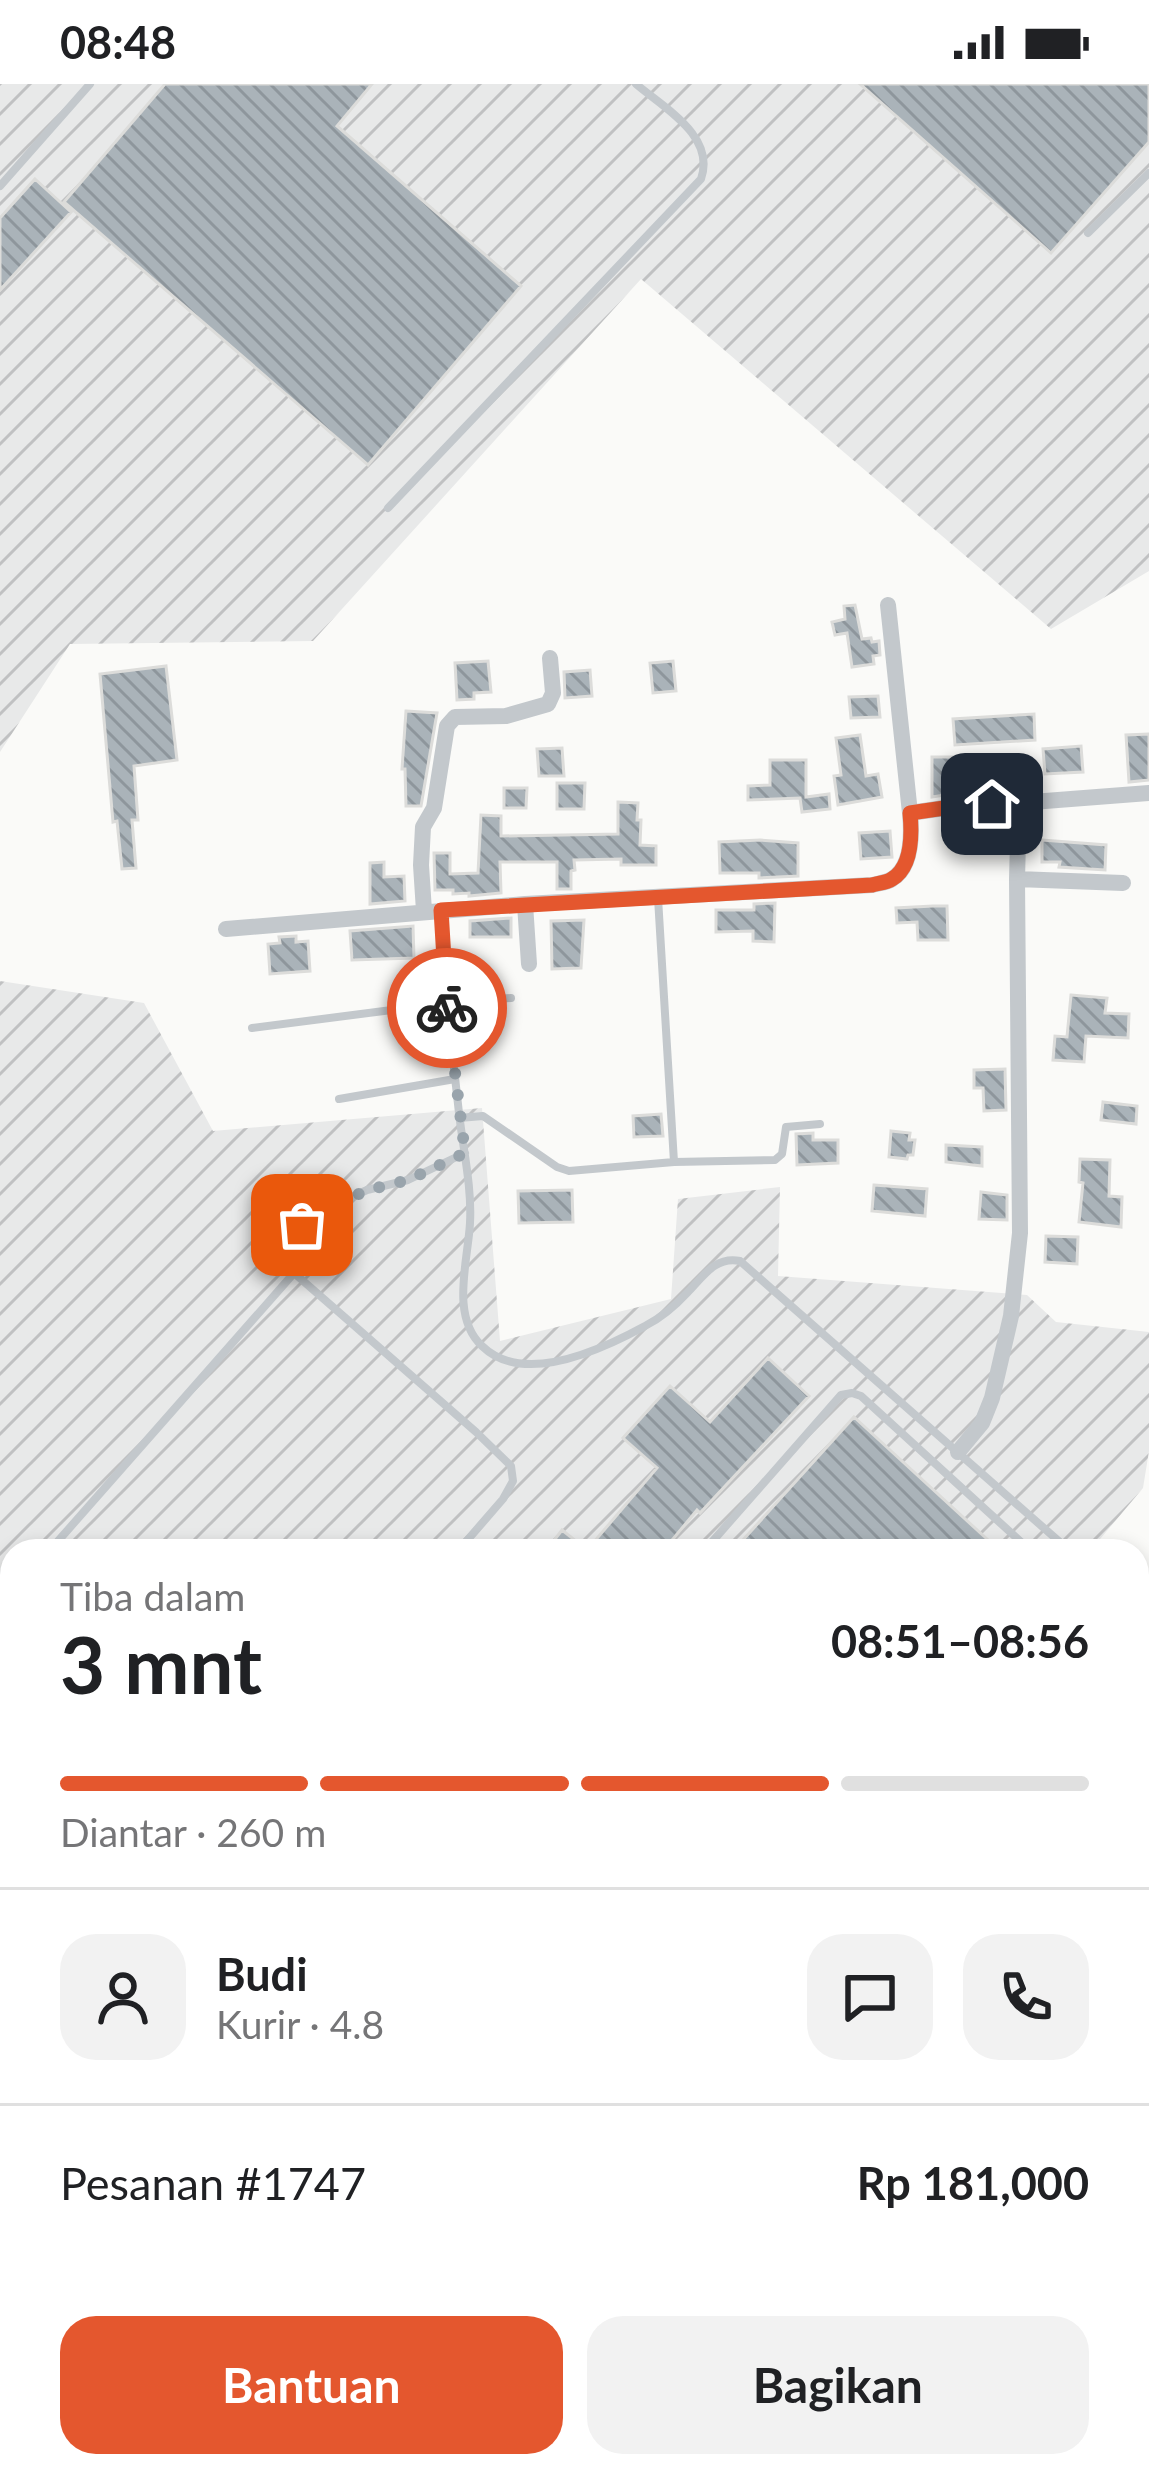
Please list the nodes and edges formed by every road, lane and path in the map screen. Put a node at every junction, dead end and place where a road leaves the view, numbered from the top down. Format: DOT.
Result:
graph roads {
  1 [pos="90,84"];
  2 [pos="636,84"];
  3 [pos="1149,173"];
  4 [pos="0,186"];
  5 [pos="1088,233"];
  6 [pos="388,508"];
  7 [pos="888,604"];
  8 [pos="550,658"];
  9 [pos="1149,793"];
  10 [pos="1019,803"];
  11 [pos="910,813"];
  12 [pos="1017,879"];
  13 [pos="1124,883"];
  14 [pos="658,897"];
  15 [pos="525,904"];
  16 [pos="432,911"];
  17 [pos="226,929"];
  18 [pos="529,964"];
  19 [pos="512,998"];
  20 [pos="446,1003"];
  21 [pos="252,1028"];
  22 [pos="455,1079"];
  23 [pos="339,1099"];
  24 [pos="459,1118"];
  25 [pos="820,1124"];
  26 [pos="465,1153"];
  27 [pos="674,1162"];
  28 [pos="297,1230"];
  29 [pos="958,1452"];
  30 [pos="60,1539"];
  31 [pos="468,1539"];
  32 [pos="715,1539"];
  33 [pos="1018,1539"];
  34 [pos="1056,1539"];
  1 -- 4 [label="lane"];
  2 -- 6 [label="lane"];
  3 -- 5 [label="lane"];
  7 -- 11 [label="street"];
  8 -- 16 [label="street"];
  9 -- 10 [label="street"];
  10 -- 11 [label="street"];
  10 -- 12 [label="street"];
  11 -- 14 [label="street"];
  12 -- 13 [label="street"];
  12 -- 29 [label="street"];
  14 -- 15 [label="street"];
  14 -- 27 [label="lane"];
  15 -- 16 [label="street"];
  15 -- 18 [label="street"];
  16 -- 17 [label="street"];
  16 -- 20 [label="lane"];
  19 -- 20 [label="lane"];
  20 -- 21 [label="lane"];
  20 -- 22 [label="lane"];
  22 -- 23 [label="lane"];
  22 -- 24 [label="lane"];
  24 -- 26 [label="lane"];
  24 -- 27 [label="lane"];
  25 -- 27 [label="lane"];
  26 -- 28 [label="lane"];
  26 -- 29 [label="lane"];
  29 -- 34 [label="lane"];
  30 -- 31 [label="lane"];
  32 -- 33 [label="lane"];
}
